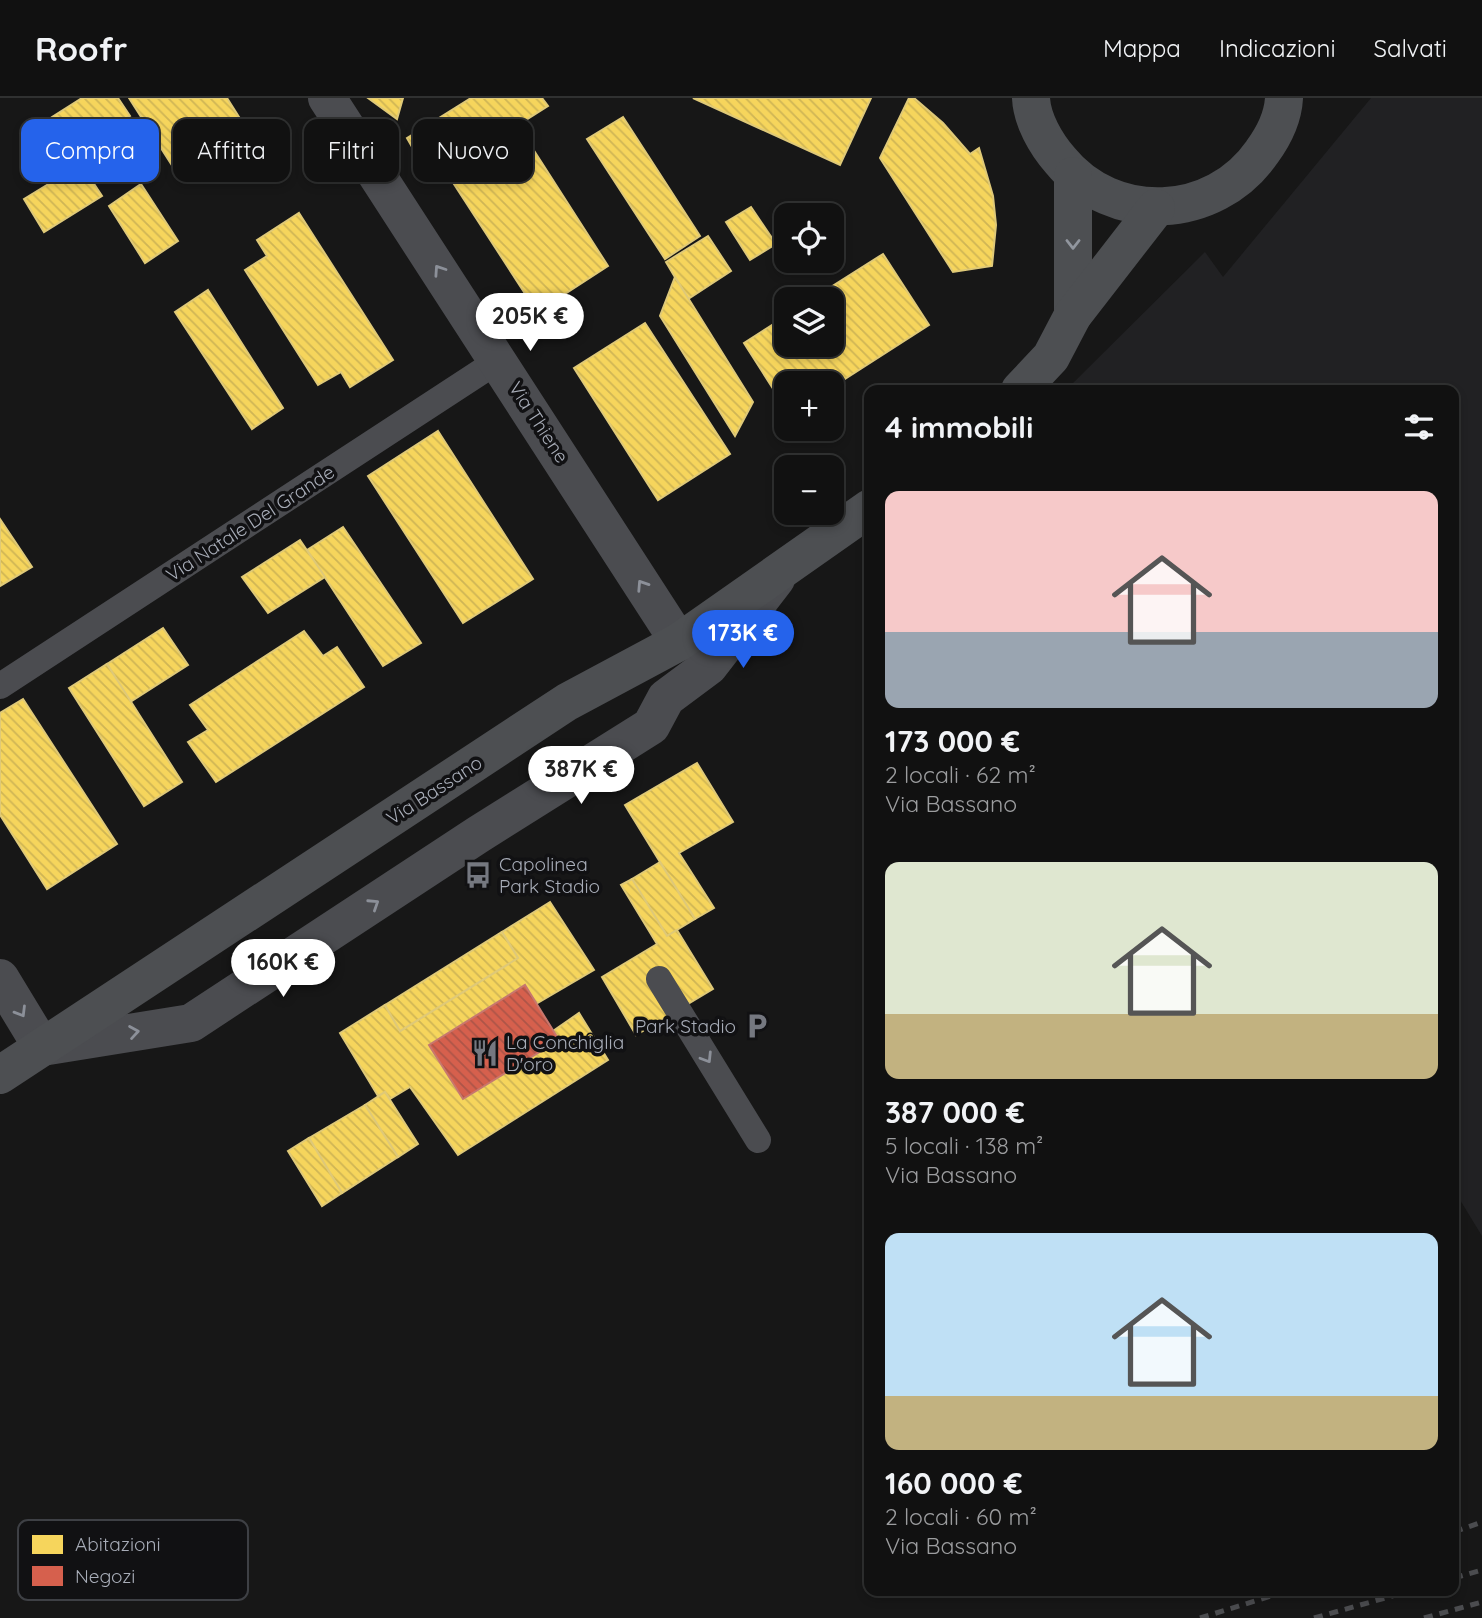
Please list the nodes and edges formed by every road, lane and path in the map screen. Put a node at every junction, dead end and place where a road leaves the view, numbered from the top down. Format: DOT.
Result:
graph roads {
  1 [pos="327,98"];
  2 [pos="1031,98"];
  3 [pos="1286,100"];
  4 [pos="1073,176"];
  5 [pos="1156,208"];
  6 [pos="1073,315"];
  7 [pos="499,360"];
  8 [pos="1025,385"];
  9 [pos="864,512"];
  10 [pos="779,575"];
  11 [pos="679,642"];
  12 [pos="0,686"];
  13 [pos="0,978"];
  14 [pos="659,979"];
  15 [pos="42,1047"];
  16 [pos="0,1075"];
  17 [pos="758,1140"];
  7 -- 1 [label="street, Via Thiene, one-way"];
  2 -- 4 [label="main road"];
  3 -- 5 [label="main road"];
  4 -- 5 [label="main road"];
  4 -- 6 [label="main road, one-way"];
  5 -- 6 [label="main road"];
  6 -- 8 [label="main road"];
  11 -- 7 [label="street, Via Thiene, one-way"];
  7 -- 12 [label="lane, Via Natale Del Grande"];
  9 -- 10 [label="main road, Via Bassano"];
  10 -- 11 [label="main road, Via Bassano"];
  15 -- 10 [label="street, one-way"];
  11 -- 15 [label="main road, Via Bassano"];
  13 -- 15 [label="street, one-way"];
  14 -- 17 [label="lane, one-way"];
  15 -- 16 [label="main road, Via Bassano"];
}
